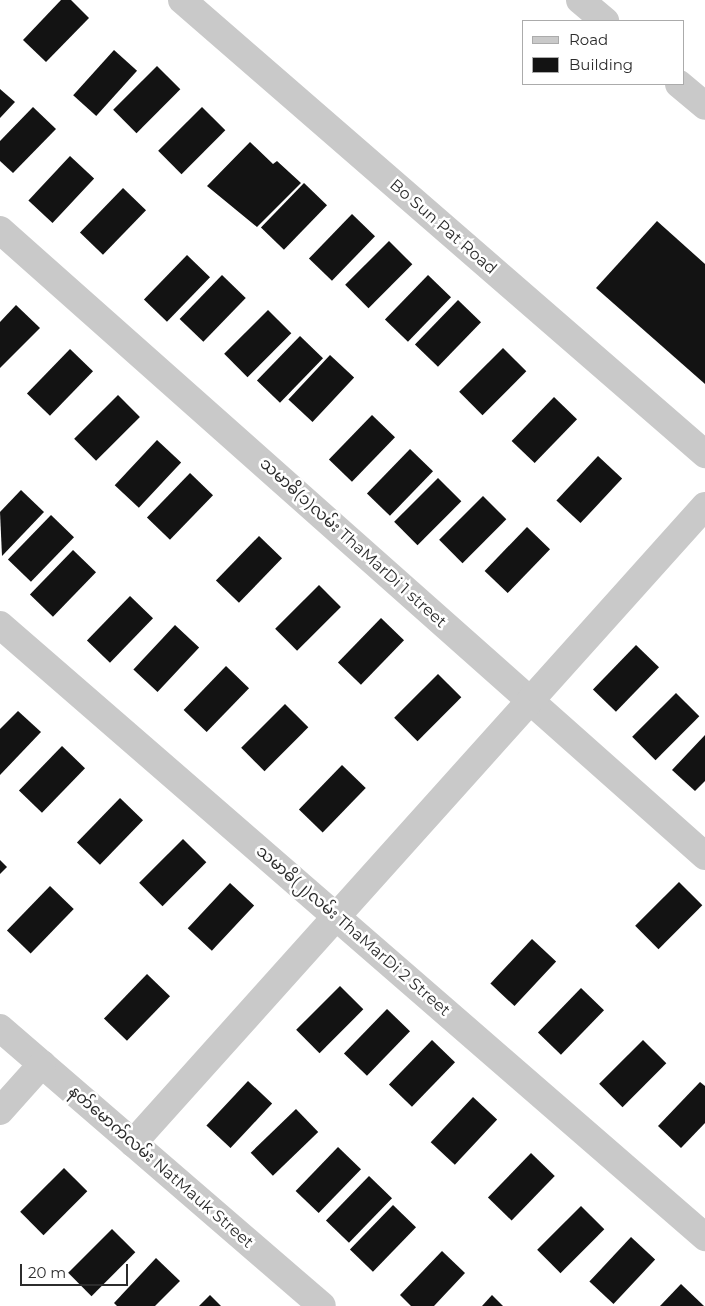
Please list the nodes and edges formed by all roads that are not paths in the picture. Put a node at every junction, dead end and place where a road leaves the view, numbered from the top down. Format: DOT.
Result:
graph roads {
  1 [pos="182,0"];
  2 [pos="580,0"];
  3 [pos="604,20"];
  4 [pos="680,85"];
  5 [pos="705,106"];
  6 [pos="0,230"];
  7 [pos="705,454"];
  8 [pos="705,506"];
  9 [pos="0,625"];
  10 [pos="530,700"];
  11 [pos="705,856"];
  12 [pos="336,916"];
  13 [pos="0,1028"];
  14 [pos="42,1064"];
  15 [pos="0,1111"];
  16 [pos="133,1143"];
  17 [pos="705,1237"];
  18 [pos="322,1306"];
  1 -- 7 [label="street, Bo Sun Pat Road"];
  2 -- 3 [label="street"];
  4 -- 5 [label="street"];
  6 -- 10 [label="street, သမာဓိ(၁)လမ်း ThaMarDi 1 street"];
  8 -- 10 [label="street"];
  9 -- 12 [label="street, သမာဓိ(၂)လမ်း ThaMarDi 2 Street"];
  10 -- 11 [label="street, သမာဓိ(၁)လမ်း ThaMarDi 1 street"];
  10 -- 12 [label="street"];
  12 -- 16 [label="street"];
  12 -- 17 [label="street, သမာဓိ(၂)လမ်း ThaMarDi 2 Street"];
  13 -- 14 [label="street, နတ်မောက်လမ်း NatMauk Street"];
  14 -- 15 [label="street"];
  14 -- 16 [label="street, နတ်မောက်လမ်း NatMauk Street"];
  16 -- 18 [label="street, နတ်မောက်လမ်း NatMauk Street"];
}
